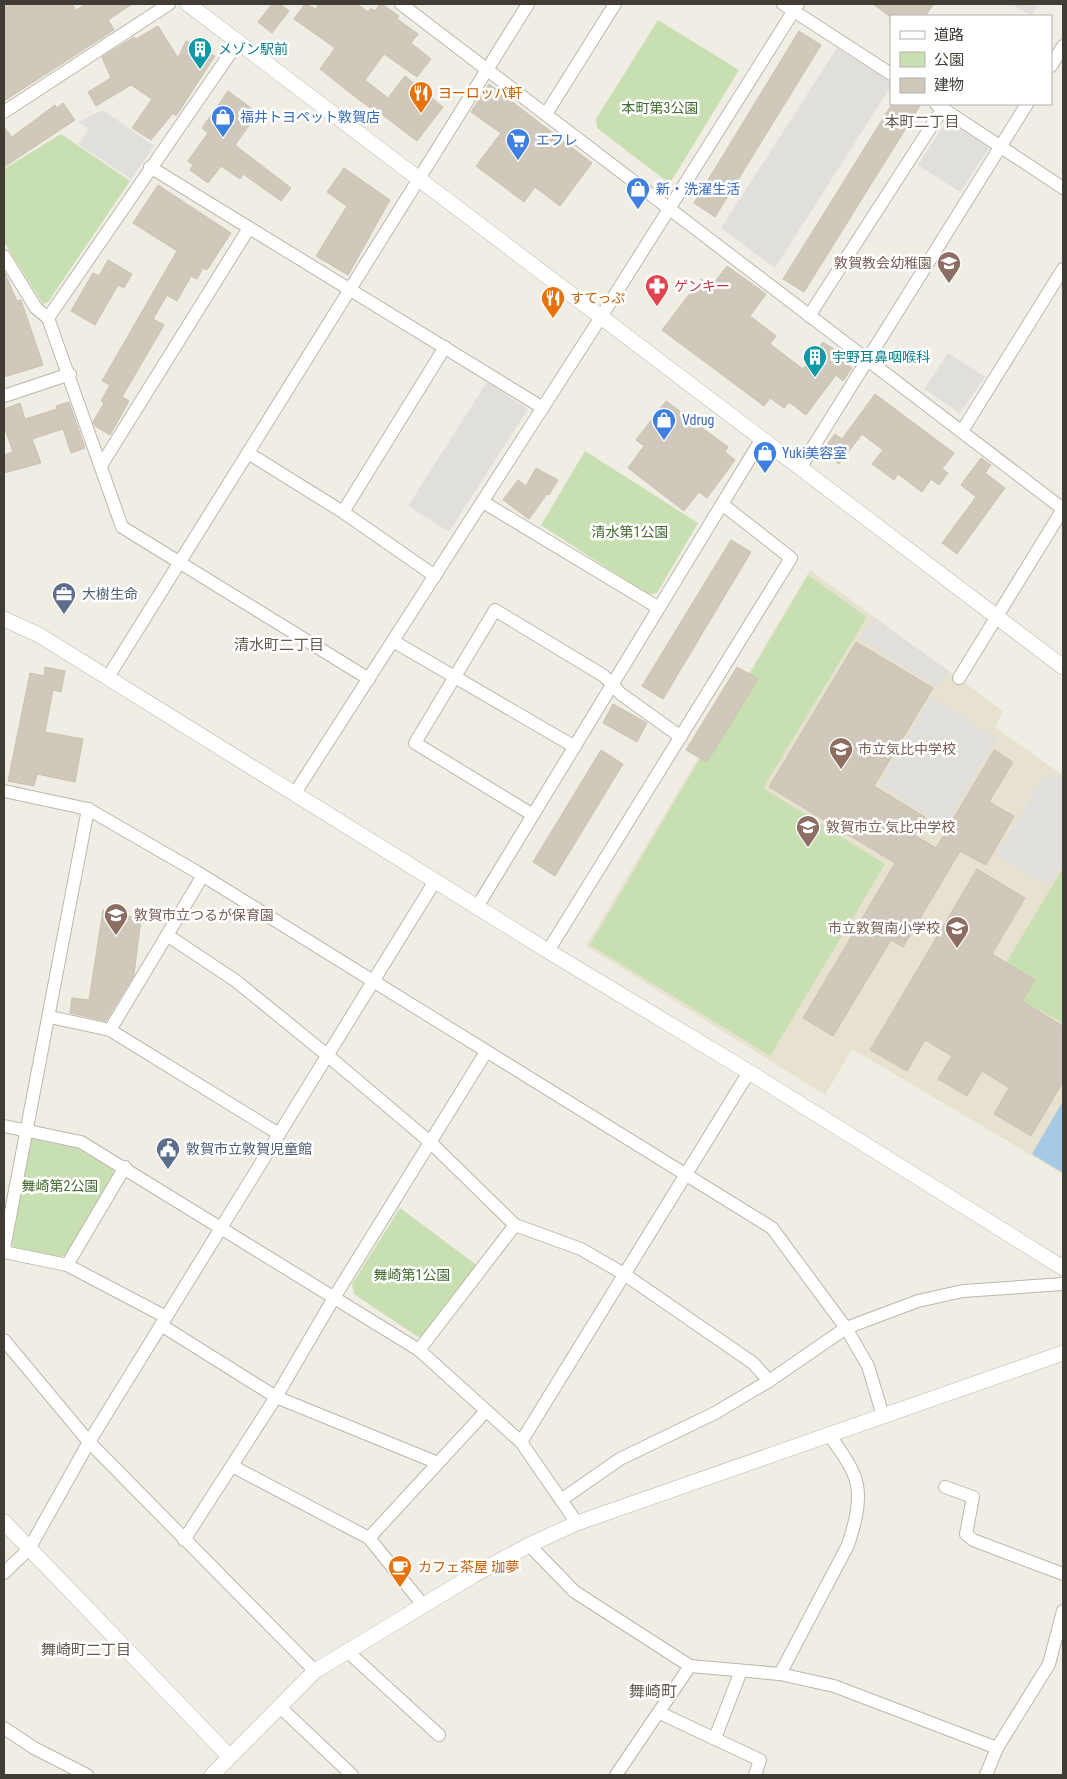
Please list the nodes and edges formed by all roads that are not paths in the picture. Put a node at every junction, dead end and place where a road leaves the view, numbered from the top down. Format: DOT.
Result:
graph roads {
  1 [pos="168,4"];
  2 [pos="188,4"];
  3 [pos="402,4"];
  4 [pos="528,4"];
  5 [pos="615,4"];
  6 [pos="791,6"];
  7 [pos="238,42"];
  8 [pos="1063,46"];
  9 [pos="1052,64"];
  10 [pos="487,68"];
  11 [pos="890,73"];
  12 [pos="1026,105"];
  13 [pos="940,106"];
  14 [pos="4,112"];
  15 [pos="546,114"];
  16 [pos="1000,146"];
  17 [pos="150,167"];
  18 [pos="418,178"];
  19 [pos="1063,188"];
  20 [pos="668,208"];
  21 [pos="249,228"];
  22 [pos="4,256"];
  23 [pos="1063,269"];
  24 [pos="349,289"];
  25 [pos="810,316"];
  26 [pos="601,317"];
  27 [pos="48,318"];
  28 [pos="445,347"];
  29 [pos="868,360"];
  30 [pos="70,374"];
  31 [pos="4,396"];
  32 [pos="543,408"];
  33 [pos="962,431"];
  34 [pos="761,440"];
  35 [pos="248,453"];
  36 [pos="102,464"];
  37 [pos="800,468"];
  38 [pos="483,502"];
  39 [pos="722,504"];
  40 [pos="1063,509"];
  41 [pos="343,512"];
  42 [pos="181,563"];
  43 [pos="435,576"];
  44 [pos="659,608"];
  45 [pos="996,616"];
  46 [pos="4,619"];
  47 [pos="393,641"];
  48 [pos="1063,667"];
  49 [pos="108,677"];
  50 [pos="455,677"];
  51 [pos="959,678"];
  52 [pos="369,679"];
  53 [pos="612,684"];
  54 [pos="681,737"];
  55 [pos="574,746"];
  56 [pos="4,791"];
  57 [pos="295,793"];
  58 [pos="88,809"];
  59 [pos="533,815"];
  60 [pos="202,877"];
  61 [pos="435,881"];
  62 [pos="477,907"];
  63 [pos="168,935"];
  64 [pos="548,951"];
  65 [pos="372,982"];
  66 [pos="50,1017"];
  67 [pos="110,1030"];
  68 [pos="486,1052"];
  69 [pos="327,1055"];
  70 [pos="749,1072"];
  71 [pos="4,1126"];
  72 [pos="27,1131"];
  73 [pos="279,1134"];
  74 [pos="430,1142"];
  75 [pos="125,1167"];
  76 [pos="685,1175"];
  77 [pos="515,1225"];
  78 [pos="221,1228"];
  79 [pos="4,1250"];
  80 [pos="67,1265"];
  81 [pos="1063,1268"];
  82 [pos="624,1274"];
  83 [pos="1063,1284"];
  84 [pos="335,1296"];
  85 [pos="164,1321"];
  86 [pos="846,1328"];
  87 [pos="4,1340"];
  88 [pos="419,1350"];
  89 [pos="1063,1353"];
  90 [pos="769,1381"];
  91 [pos="276,1397"];
  92 [pos="486,1411"];
  93 [pos="883,1416"];
  94 [pos="829,1434"];
  95 [pos="88,1442"];
  96 [pos="521,1442"];
  97 [pos="438,1463"];
  98 [pos="232,1466"];
  99 [pos="946,1487"];
  100 [pos="561,1500"];
  101 [pos="4,1522"];
  102 [pos="577,1523"];
  103 [pos="370,1538"];
  104 [pos="184,1540"];
  105 [pos="529,1545"];
  106 [pos="29,1549"];
  107 [pos="4,1573"];
  108 [pos="1063,1574"];
  109 [pos="423,1605"];
  110 [pos="1063,1613"];
  111 [pos="1061,1628"];
  112 [pos="347,1652"];
  113 [pos="690,1666"];
  114 [pos="315,1671"];
  115 [pos="742,1671"];
  116 [pos="780,1674"];
  117 [pos="280,1707"];
  118 [pos="660,1712"];
  119 [pos="4,1728"];
  120 [pos="440,1735"];
  121 [pos="715,1738"];
  122 [pos="997,1748"];
  123 [pos="229,1756"];
  124 [pos="87,1775"];
  125 [pos="212,1775"];
  126 [pos="352,1775"];
  127 [pos="616,1775"];
  128 [pos="755,1775"];
  129 [pos="986,1775"];
  1 -- 14 [label="street"];
  2 -- 7 [label="street"];
  3 -- 10 [label="street"];
  4 -- 10 [label="street"];
  5 -- 15 [label="street"];
  6 -- 11 [label="street"];
  6 -- 20 [label="street"];
  7 -- 17 [label="street"];
  7 -- 18 [label="street"];
  8 -- 9 [label="street"];
  10 -- 15 [label="street"];
  10 -- 18 [label="street"];
  12 -- 16 [label="street"];
  13 -- 16 [label="street"];
  13 -- 25 [label="street"];
  15 -- 20 [label="street"];
  16 -- 19 [label="street"];
  16 -- 29 [label="street"];
  17 -- 21 [label="street"];
  17 -- 27 [label="street"];
  18 -- 24 [label="street"];
  18 -- 26 [label="street"];
  20 -- 25 [label="street"];
  20 -- 26 [label="street"];
  21 -- 24 [label="street"];
  21 -- 36 [label="street"];
  22 -- 27 [label="street"];
  23 -- 33 [label="street"];
  24 -- 28 [label="street"];
  24 -- 35 [label="street"];
  25 -- 29 [label="street"];
  26 -- 32 [label="street"];
  26 -- 34 [label="street"];
  27 -- 30 [label="street"];
  28 -- 32 [label="street"];
  28 -- 41 [label="street"];
  29 -- 33 [label="street"];
  29 -- 37 [label="street"];
  30 -- 31 [label="street"];
  30 -- 36 [label="street"];
  32 -- 38 [label="street"];
  33 -- 40 [label="street"];
  34 -- 37 [label="street"];
  34 -- 39 [label="street"];
  35 -- 41 [label="street"];
  35 -- 42 [label="street"];
  36 -- 42 [label="street"];
  37 -- 45 [label="street"];
  38 -- 43 [label="street"];
  38 -- 44 [label="street"];
  39 -- 44 [label="street"];
  39 -- 54 [label="street"];
  40 -- 45 [label="street"];
  41 -- 43 [label="street"];
  42 -- 49 [label="street"];
  42 -- 52 [label="street"];
  43 -- 47 [label="street"];
  44 -- 53 [label="street"];
  45 -- 48 [label="street"];
  45 -- 51 [label="street"];
  46 -- 49 [label="street"];
  47 -- 50 [label="street"];
  47 -- 52 [label="street"];
  49 -- 57 [label="street"];
  50 -- 53 [label="street"];
  50 -- 55 [label="street"];
  50 -- 59 [label="street"];
  52 -- 57 [label="street"];
  53 -- 54 [label="street"];
  53 -- 55 [label="street"];
  54 -- 64 [label="street"];
  55 -- 59 [label="street"];
  56 -- 58 [label="street"];
  57 -- 61 [label="street"];
  58 -- 60 [label="street"];
  58 -- 66 [label="street"];
  59 -- 62 [label="street"];
  60 -- 63 [label="street"];
  60 -- 65 [label="street"];
  61 -- 62 [label="street"];
  61 -- 65 [label="street"];
  62 -- 64 [label="street"];
  63 -- 67 [label="street"];
  63 -- 69 [label="street"];
  64 -- 70 [label="street"];
  65 -- 68 [label="street"];
  65 -- 69 [label="street"];
  66 -- 67 [label="street"];
  66 -- 72 [label="street"];
  67 -- 73 [label="street"];
  68 -- 74 [label="street"];
  68 -- 76 [label="street"];
  69 -- 73 [label="street"];
  69 -- 74 [label="street"];
  70 -- 76 [label="street"];
  70 -- 81 [label="street"];
  71 -- 72 [label="street"];
  72 -- 75 [label="street"];
  72 -- 79 [label="street"];
  73 -- 78 [label="street"];
  74 -- 77 [label="street"];
  74 -- 84 [label="street"];
  75 -- 78 [label="street"];
  75 -- 80 [label="street"];
  76 -- 82 [label="street"];
  76 -- 86 [label="street"];
  77 -- 82 [label="street"];
  77 -- 88 [label="street"];
  78 -- 84 [label="street"];
  78 -- 85 [label="street"];
  79 -- 80 [label="street"];
  80 -- 85 [label="street"];
  82 -- 90 [label="street"];
  82 -- 96 [label="street"];
  83 -- 86 [label="street"];
  84 -- 88 [label="street"];
  84 -- 91 [label="street"];
  85 -- 91 [label="street"];
  85 -- 95 [label="street"];
  86 -- 90 [label="street"];
  86 -- 93 [label="street"];
  87 -- 95 [label="street"];
  88 -- 92 [label="street"];
  89 -- 93 [label="street"];
  90 -- 100 [label="street"];
  91 -- 97 [label="street"];
  91 -- 98 [label="street"];
  92 -- 96 [label="street"];
  92 -- 97 [label="street"];
  93 -- 94 [label="street"];
  94 -- 102 [label="street"];
  94 -- 116 [label="street"];
  95 -- 104 [label="street"];
  95 -- 106 [label="street"];
  96 -- 100 [label="street"];
  97 -- 103 [label="street"];
  98 -- 103 [label="street"];
  98 -- 104 [label="street"];
  99 -- 108 [label="street"];
  100 -- 102 [label="street"];
  101 -- 106 [label="street"];
  102 -- 105 [label="street"];
  103 -- 109 [label="street"];
  104 -- 114 [label="street"];
  105 -- 109 [label="street"];
  105 -- 113 [label="street"];
  106 -- 107 [label="street"];
  106 -- 123 [label="street"];
  109 -- 112 [label="street"];
  110 -- 111 [label="street"];
  111 -- 122 [label="street"];
  112 -- 114 [label="street"];
  112 -- 120 [label="street"];
  113 -- 115 [label="street"];
  113 -- 118 [label="street"];
  114 -- 117 [label="street"];
  115 -- 116 [label="street"];
  115 -- 121 [label="street"];
  116 -- 122 [label="street"];
  117 -- 123 [label="street"];
  117 -- 126 [label="street"];
  118 -- 121 [label="street"];
  118 -- 127 [label="street"];
  119 -- 124 [label="street"];
  121 -- 128 [label="street"];
  122 -- 129 [label="street"];
  123 -- 125 [label="street"];
}
